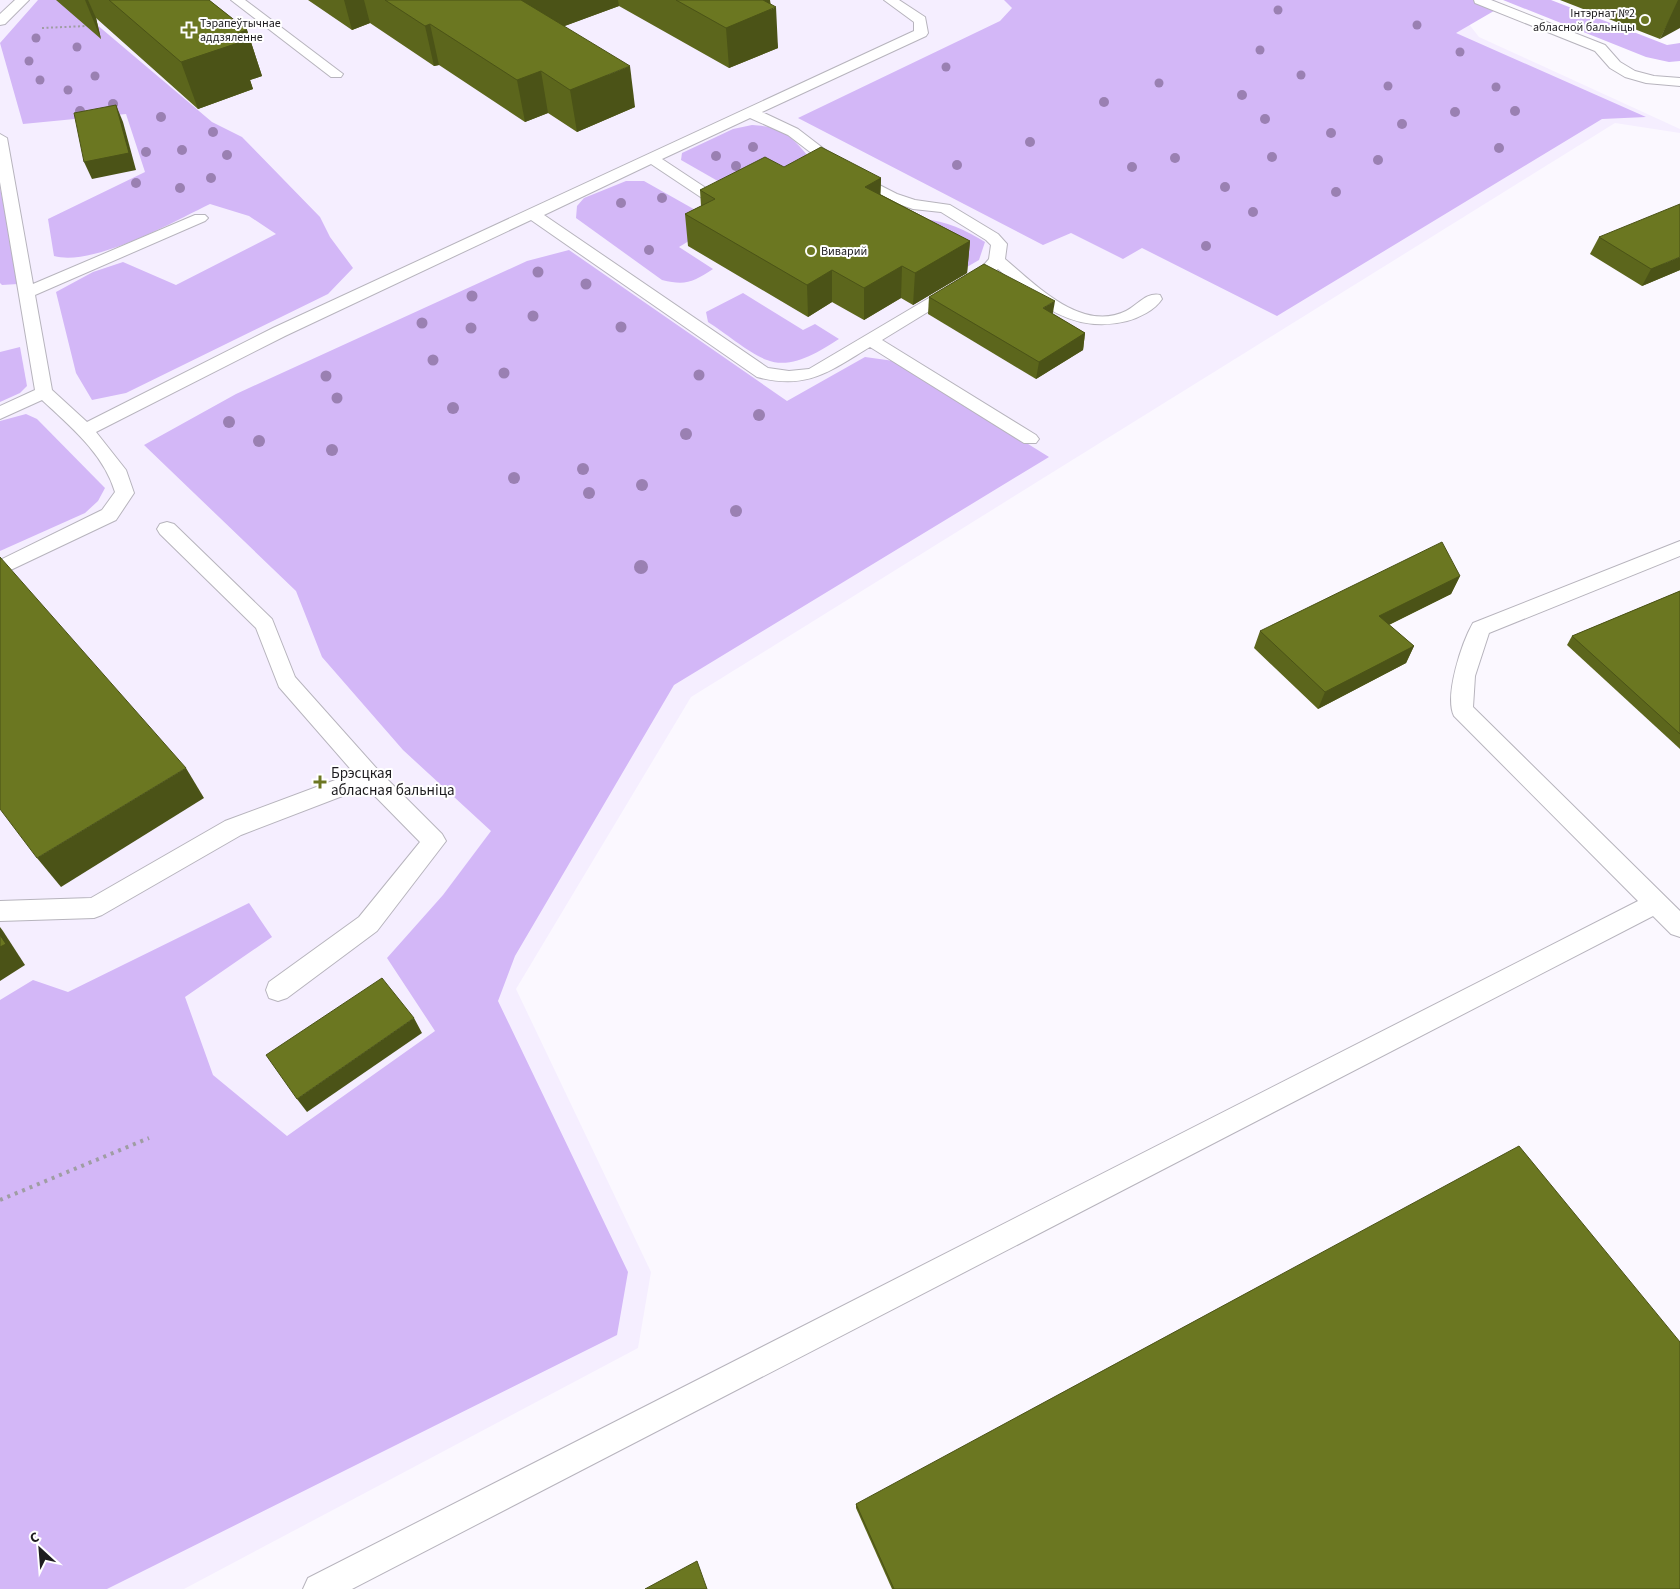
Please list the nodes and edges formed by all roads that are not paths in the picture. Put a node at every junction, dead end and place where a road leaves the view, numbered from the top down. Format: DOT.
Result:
graph roads {
  1 [pos="23,0"];
  2 [pos="236,0"];
  3 [pos="890,0"];
  4 [pos="1480,0"];
  5 [pos="0,21"];
  6 [pos="336,74"];
  7 [pos="1680,82"];
  8 [pos="749,112"];
  9 [pos="0,138"];
  10 [pos="651,158"];
  11 [pos="716,201"];
  12 [pos="531,214"];
  13 [pos="200,218"];
  14 [pos="997,260"];
  15 [pos="27,293"];
  16 [pos="1154,299"];
  17 [pos="870,340"];
  18 [pos="44,392"];
  19 [pos="0,413"];
  20 [pos="85,430"];
  21 [pos="1030,439"];
  22 [pos="166,529"];
  23 [pos="1680,548"];
  24 [pos="0,568"];
  25 [pos="370,776"];
  26 [pos="1656,903"];
  27 [pos="0,911"];
  28 [pos="1680,927"];
  29 [pos="278,990"];
  30 [pos="320,1589"];
  1 -- 5 [label="lane"];
  2 -- 6 [label="lane"];
  3 -- 8 [label="lane"];
  4 -- 7 [label="lane"];
  8 -- 10 [label="lane"];
  8 -- 14 [label="lane"];
  9 -- 15 [label="lane"];
  10 -- 11 [label="lane"];
  10 -- 12 [label="lane"];
  12 -- 17 [label="lane"];
  12 -- 20 [label="lane"];
  13 -- 15 [label="lane"];
  14 -- 16 [label="lane"];
  14 -- 17 [label="lane"];
  15 -- 18 [label="lane"];
  17 -- 21 [label="lane"];
  18 -- 19 [label="lane"];
  18 -- 20 [label="lane"];
  20 -- 24 [label="lane"];
  22 -- 25 [label="lane"];
  23 -- 26 [label="lane"];
  25 -- 27 [label="lane"];
  25 -- 29 [label="lane"];
  26 -- 28 [label="lane"];
  26 -- 30 [label="lane"];
}
